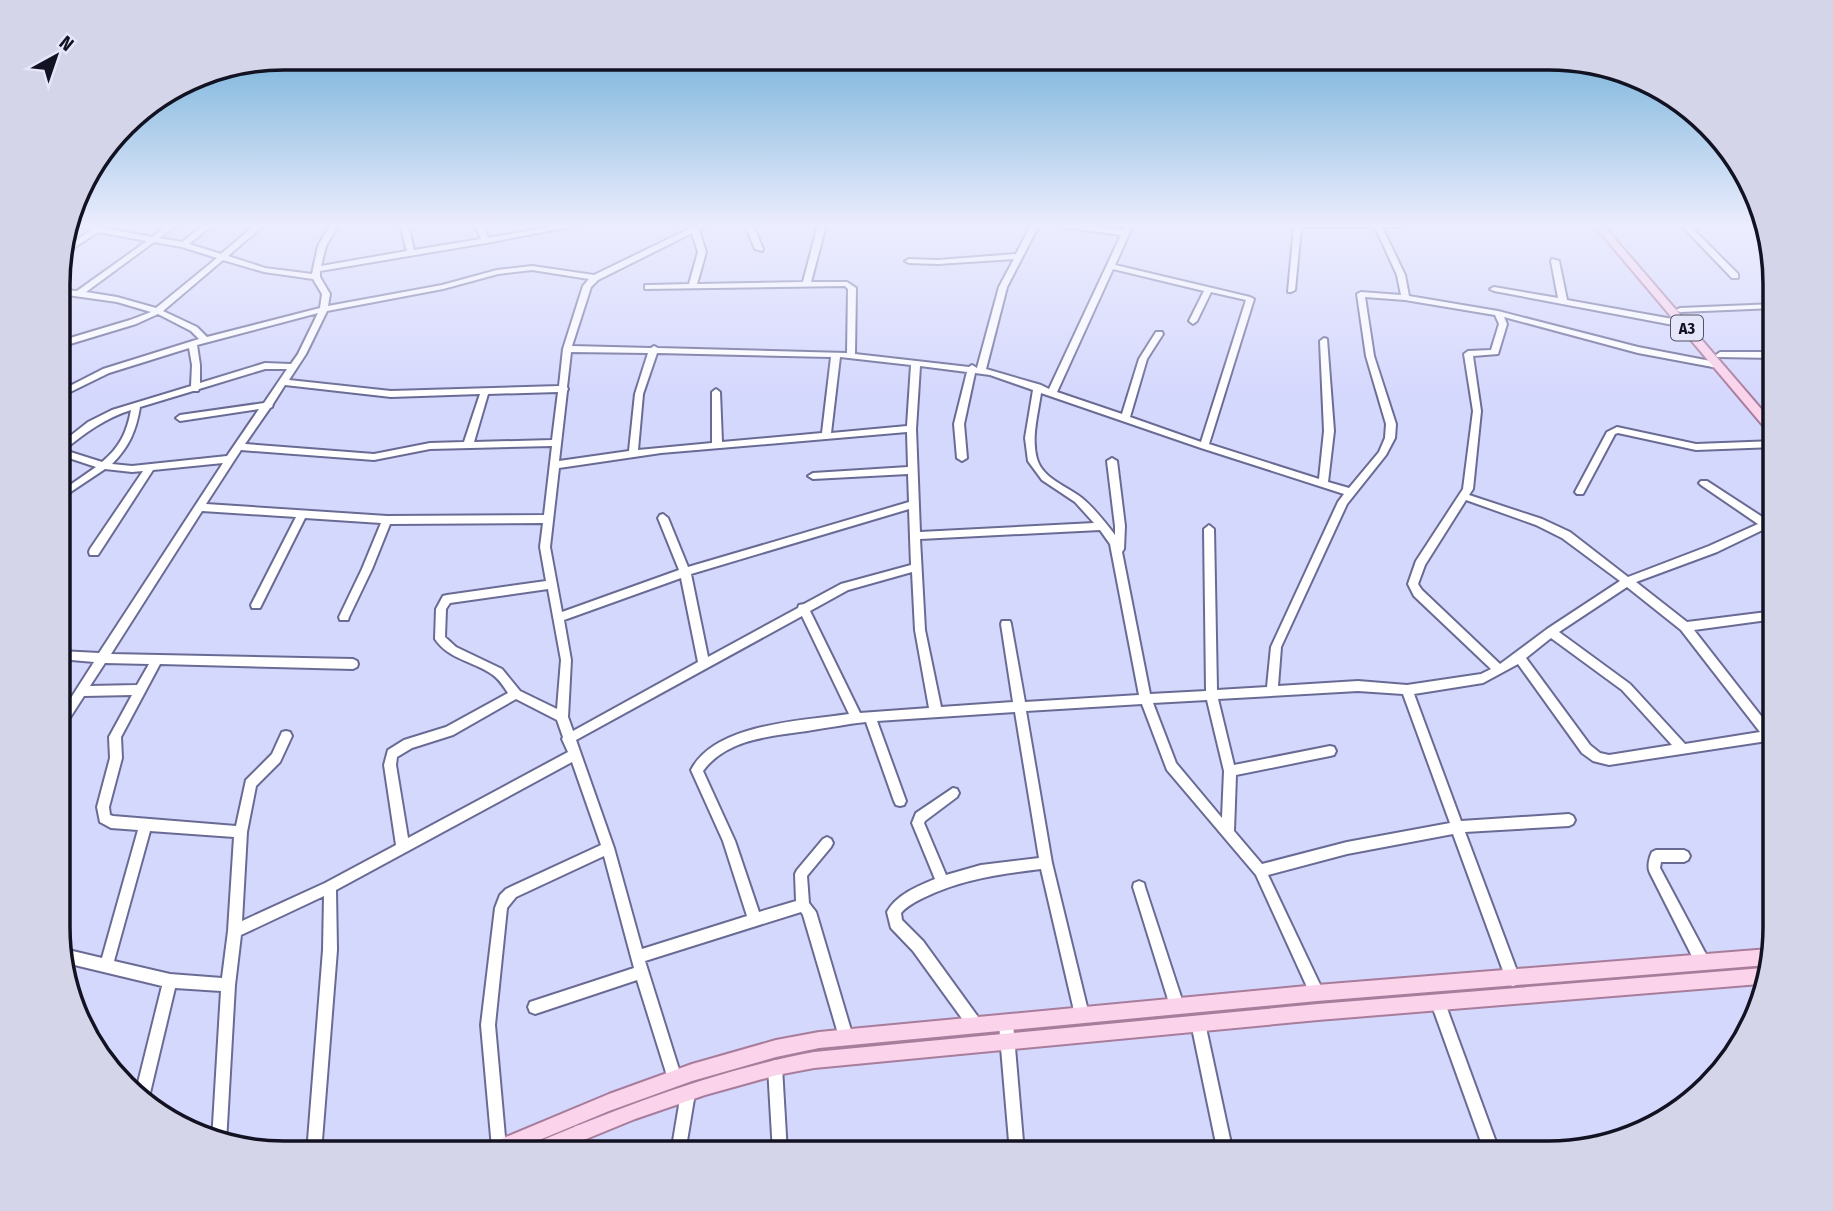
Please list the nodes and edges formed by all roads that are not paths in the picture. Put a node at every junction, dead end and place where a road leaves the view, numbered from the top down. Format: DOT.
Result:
graph roads {
  1 [pos="96,282"];
  2 [pos="193,282"];
  3 [pos="320,282"];
  4 [pos="464,282"];
  5 [pos="591,282"];
  6 [pos="694,282"];
  7 [pos="807,282"];
  8 [pos="1006,282"];
  9 [pos="1103,282"];
  10 [pos="1178,282"];
  11 [pos="1292,282"];
  12 [pos="1402,282"];
  13 [pos="1559,282"];
  14 [pos="1647,282"];
  15 [pos="1655,282"];
  16 [pos="806,285"];
  17 [pos="648,287"];
  18 [pos="692,287"];
  19 [pos="1209,289"];
  20 [pos="1494,289"];
  21 [pos="1291,290"];
  22 [pos="70,292"];
  23 [pos="80,293"];
  24 [pos="1405,298"];
  25 [pos="1563,302"];
  26 [pos="1763,307"];
  27 [pos="324,309"];
  28 [pos="1680,310"];
  29 [pos="157,312"];
  30 [pos="1498,313"];
  31 [pos="1193,321"];
  32 [pos="1684,324"];
  33 [pos="1159,334"];
  34 [pos="205,340"];
  35 [pos="70,341"];
  36 [pos="1324,341"];
  37 [pos="192,344"];
  38 [pos="568,349"];
  39 [pos="654,349"];
  40 [pos="836,354"];
  41 [pos="851,355"];
  42 [pos="1763,356"];
  43 [pos="1719,360"];
  44 [pos="916,362"];
  45 [pos="294,367"];
  46 [pos="977,369"];
  47 [pos="285,382"];
  48 [pos="1038,387"];
  49 [pos="70,389"];
  50 [pos="195,389"];
  51 [pos="564,389"];
  52 [pos="485,391"];
  53 [pos="716,392"];
  54 [pos="1052,393"];
  55 [pos="269,405"];
  56 [pos="136,406"];
  57 [pos="1763,409"];
  58 [pos="180,418"];
  59 [pos="1125,418"];
  60 [pos="911,429"];
  61 [pos="826,434"];
  62 [pos="70,442"];
  63 [pos="555,443"];
  64 [pos="1763,444"];
  65 [pos="468,445"];
  66 [pos="717,445"];
  67 [pos="1204,446"];
  68 [pos="238,447"];
  69 [pos="70,454"];
  70 [pos="633,454"];
  71 [pos="962,458"];
  72 [pos="230,459"];
  73 [pos="1112,461"];
  74 [pos="553,465"];
  75 [pos="104,466"];
  76 [pos="150,468"];
  77 [pos="913,470"];
  78 [pos="813,476"];
  79 [pos="1322,482"];
  80 [pos="1704,483"];
  81 [pos="70,489"];
  82 [pos="1350,492"];
  83 [pos="1580,492"];
  84 [pos="1466,497"];
  85 [pos="915,504"];
  86 [pos="201,507"];
  87 [pos="302,514"];
  88 [pos="663,518"];
  89 [pos="1763,518"];
  90 [pos="547,519"];
  91 [pos="387,520"];
  92 [pos="1763,525"];
  93 [pos="1103,526"];
  94 [pos="1209,528"];
  95 [pos="915,536"];
  96 [pos="94,552"];
  97 [pos="1118,555"];
  98 [pos="917,566"];
  99 [pos="685,572"];
  100 [pos="1628,581"];
  101 [pos="551,584"];
  102 [pos="256,605"];
  103 [pos="803,608"];
  104 [pos="344,617"];
  105 [pos="559,617"];
  106 [pos="1763,617"];
  107 [pos="1006,624"];
  108 [pos="1685,627"];
  109 [pos="1550,632"];
  110 [pos="70,656"];
  111 [pos="1519,656"];
  112 [pos="103,659"];
  113 [pos="158,660"];
  114 [pos="353,664"];
  115 [pos="704,664"];
  116 [pos="1499,670"];
  117 [pos="139,690"];
  118 [pos="1407,690"];
  119 [pos="82,691"];
  120 [pos="1272,691"];
  121 [pos="516,694"];
  122 [pos="1212,696"];
  123 [pos="1146,701"];
  124 [pos="1021,706"];
  125 [pos="70,709"];
  126 [pos="936,712"];
  127 [pos="562,717"];
  128 [pos="863,718"];
  129 [pos="1763,725"];
  130 [pos="286,736"];
  131 [pos="568,739"];
  132 [pos="1763,739"];
  133 [pos="1683,750"];
  134 [pos="1330,751"];
  135 [pos="574,755"];
  136 [pos="1230,771"];
  137 [pos="953,793"];
  138 [pos="900,801"];
  139 [pos="1569,820"];
  140 [pos="145,825"];
  141 [pos="1458,827"];
  142 [pos="241,832"];
  143 [pos="1228,835"];
  144 [pos="827,843"];
  145 [pos="402,848"];
  146 [pos="608,848"];
  147 [pos="1684,856"];
  148 [pos="1046,863"];
  149 [pos="1260,871"];
  150 [pos="942,880"];
  151 [pos="330,887"];
  152 [pos="1139,887"];
  153 [pos="803,905"];
  154 [pos="755,919"];
  155 [pos="235,932"];
  156 [pos="638,957"];
  157 [pos="1761,958"];
  158 [pos="73,959"];
  159 [pos="1703,963"];
  160 [pos="106,967"];
  161 [pos="642,972"];
  162 [pos="1757,976"];
  163 [pos="1513,979"];
  164 [pos="170,981"];
  165 [pos="228,985"];
  166 [pos="1317,993"];
  167 [pos="1438,1003"];
  168 [pos="1177,1006"];
  169 [pos="535,1007"];
  170 [pos="1082,1015"];
  171 [pos="1198,1023"];
  172 [pos="1006,1024"];
  173 [pos="976,1026"];
  174 [pos="846,1037"];
  175 [pos="1007,1043"];
  176 [pos="775,1067"];
  177 [pos="675,1079"];
  178 [pos="144,1089"];
  179 [pos="688,1093"];
  180 [pos="220,1131"];
  181 [pos="579,1132"];
  182 [pos="315,1141"];
  183 [pos="493,1141"];
  184 [pos="516,1141"];
  185 [pos="559,1141"];
  186 [pos="576,1141"];
  187 [pos="680,1141"];
  188 [pos="779,1141"];
  189 [pos="1016,1141"];
  190 [pos="1223,1141"];
  191 [pos="1489,1141"];
  1 -- 23 [label="street"];
  2 -- 29 [label="street"];
  3 -- 27 [label="street"];
  4 -- 27 [label="street"];
  5 -- 38 [label="street"];
  6 -- 18 [label="street"];
  7 -- 16 [label="street"];
  8 -- 46 [label="street"];
  9 -- 54 [label="street"];
  10 -- 19 [label="street"];
  11 -- 21 [label="street"];
  12 -- 24 [label="street"];
  13 -- 25 [label="street"];
  14 -- 32 [label="main road, A3"];
  15 -- 28 [label="main road, A3"];
  16 -- 18 [label="street"];
  16 -- 41 [label="street"];
  17 -- 18 [label="street"];
  19 -- 31 [label="street"];
  19 -- 67 [label="street"];
  20 -- 25 [label="street"];
  22 -- 23 [label="street"];
  23 -- 29 [label="street"];
  24 -- 30 [label="street"];
  24 -- 82 [label="street"];
  25 -- 32 [label="street"];
  26 -- 28 [label="street"];
  27 -- 34 [label="street"];
  27 -- 45 [label="street"];
  28 -- 43 [label="main road, A3"];
  29 -- 34 [label="street"];
  29 -- 35 [label="street"];
  30 -- 43 [label="street"];
  30 -- 84 [label="street"];
  32 -- 43 [label="main road, A3"];
  33 -- 59 [label="street"];
  34 -- 37 [label="street"];
  36 -- 79 [label="street"];
  37 -- 49 [label="street"];
  37 -- 50 [label="street"];
  38 -- 39 [label="street"];
  38 -- 51 [label="street"];
  39 -- 40 [label="street"];
  39 -- 70 [label="street"];
  40 -- 41 [label="street"];
  40 -- 61 [label="street"];
  41 -- 44 [label="street"];
  42 -- 43 [label="street"];
  43 -- 57 [label="main road, A3"];
  44 -- 46 [label="street"];
  44 -- 60 [label="street"];
  45 -- 47 [label="street"];
  45 -- 50 [label="street"];
  46 -- 48 [label="street"];
  46 -- 71 [label="street"];
  47 -- 52 [label="street"];
  47 -- 55 [label="street"];
  48 -- 54 [label="street"];
  48 -- 93 [label="street"];
  50 -- 56 [label="street"];
  51 -- 52 [label="street"];
  51 -- 63 [label="street"];
  52 -- 65 [label="street"];
  53 -- 66 [label="street"];
  54 -- 59 [label="street"];
  55 -- 58 [label="street"];
  55 -- 68 [label="street"];
  56 -- 62 [label="street"];
  56 -- 75 [label="street"];
  59 -- 67 [label="street"];
  60 -- 61 [label="street"];
  60 -- 77 [label="street"];
  61 -- 66 [label="street"];
  63 -- 65 [label="street"];
  63 -- 74 [label="street"];
  64 -- 83 [label="street"];
  65 -- 68 [label="street"];
  66 -- 70 [label="street"];
  67 -- 79 [label="street"];
  68 -- 72 [label="street"];
  69 -- 75 [label="street"];
  70 -- 74 [label="street"];
  72 -- 76 [label="street"];
  72 -- 86 [label="street"];
  73 -- 97 [label="street"];
  74 -- 90 [label="street"];
  75 -- 76 [label="street"];
  75 -- 81 [label="street"];
  76 -- 96 [label="street"];
  77 -- 78 [label="street"];
  77 -- 85 [label="street"];
  79 -- 82 [label="street"];
  80 -- 89 [label="street"];
  82 -- 120 [label="street"];
  84 -- 100 [label="street"];
  84 -- 116 [label="street"];
  85 -- 95 [label="street"];
  85 -- 99 [label="street"];
  86 -- 87 [label="street"];
  86 -- 112 [label="street"];
  87 -- 91 [label="street"];
  87 -- 102 [label="street"];
  88 -- 99 [label="street"];
  90 -- 91 [label="street"];
  90 -- 101 [label="street"];
  91 -- 104 [label="street"];
  92 -- 100 [label="street"];
  93 -- 95 [label="street"];
  93 -- 97 [label="street"];
  94 -- 122 [label="street"];
  95 -- 98 [label="street"];
  97 -- 123 [label="street"];
  98 -- 103 [label="street"];
  98 -- 126 [label="street"];
  99 -- 105 [label="street"];
  99 -- 115 [label="street"];
  100 -- 108 [label="street"];
  100 -- 109 [label="street"];
  101 -- 105 [label="street"];
  101 -- 121 [label="street"];
  103 -- 115 [label="street"];
  103 -- 128 [label="street"];
  105 -- 127 [label="street"];
  106 -- 108 [label="street"];
  107 -- 124 [label="street"];
  108 -- 129 [label="street"];
  109 -- 111 [label="street"];
  109 -- 133 [label="street"];
  110 -- 112 [label="street"];
  111 -- 116 [label="street"];
  111 -- 133 [label="street"];
  112 -- 113 [label="street"];
  112 -- 119 [label="street"];
  113 -- 114 [label="street"];
  113 -- 117 [label="street"];
  115 -- 131 [label="street"];
  116 -- 118 [label="street"];
  117 -- 119 [label="street"];
  117 -- 140 [label="street"];
  118 -- 120 [label="street"];
  118 -- 141 [label="street"];
  119 -- 125 [label="street"];
  120 -- 122 [label="street"];
  121 -- 127 [label="street"];
  121 -- 145 [label="street"];
  122 -- 123 [label="street"];
  122 -- 136 [label="street"];
  123 -- 124 [label="street"];
  123 -- 143 [label="street"];
  124 -- 126 [label="street"];
  124 -- 148 [label="street"];
  126 -- 128 [label="street"];
  127 -- 131 [label="street"];
  128 -- 138 [label="street"];
  128 -- 154 [label="street"];
  130 -- 142 [label="street"];
  131 -- 135 [label="street"];
  132 -- 133 [label="street"];
  134 -- 136 [label="street"];
  135 -- 145 [label="street"];
  135 -- 146 [label="street"];
  136 -- 143 [label="street"];
  137 -- 150 [label="street"];
  139 -- 141 [label="street"];
  140 -- 142 [label="street"];
  140 -- 160 [label="street"];
  141 -- 149 [label="street"];
  141 -- 163 [label="street"];
  142 -- 155 [label="street"];
  143 -- 149 [label="street"];
  144 -- 153 [label="street"];
  145 -- 151 [label="street"];
  146 -- 156 [label="street"];
  146 -- 183 [label="street"];
  147 -- 159 [label="street"];
  148 -- 150 [label="street"];
  148 -- 170 [label="street"];
  149 -- 166 [label="street"];
  150 -- 173 [label="street"];
  151 -- 155 [label="street"];
  151 -- 182 [label="street"];
  152 -- 168 [label="street"];
  153 -- 154 [label="street"];
  153 -- 174 [label="street"];
  154 -- 156 [label="street"];
  155 -- 165 [label="street"];
  156 -- 161 [label="street"];
  157 -- 159 [label="main road"];
  158 -- 160 [label="street"];
  159 -- 163 [label="main road"];
  160 -- 164 [label="street"];
  161 -- 169 [label="street"];
  161 -- 177 [label="street"];
  162 -- 167 [label="main road"];
  163 -- 166 [label="main road"];
  164 -- 165 [label="street"];
  164 -- 178 [label="street"];
  165 -- 180 [label="street"];
  166 -- 168 [label="main road"];
  167 -- 171 [label="main road"];
  167 -- 191 [label="street"];
  168 -- 170 [label="main road"];
  170 -- 172 [label="main road"];
  171 -- 175 [label="main road"];
  171 -- 190 [label="street"];
  172 -- 173 [label="main road"];
  172 -- 175 [label="street"];
  173 -- 174 [label="main road"];
  174 -- 177 [label="main road"];
  175 -- 176 [label="main road"];
  175 -- 189 [label="street"];
  176 -- 179 [label="main road"];
  176 -- 188 [label="street"];
  177 -- 184 [label="main road"];
  179 -- 181 [label="main road"];
  179 -- 187 [label="street"];
  181 -- 185 [label="main road"];
  181 -- 186 [label="street"];
}
